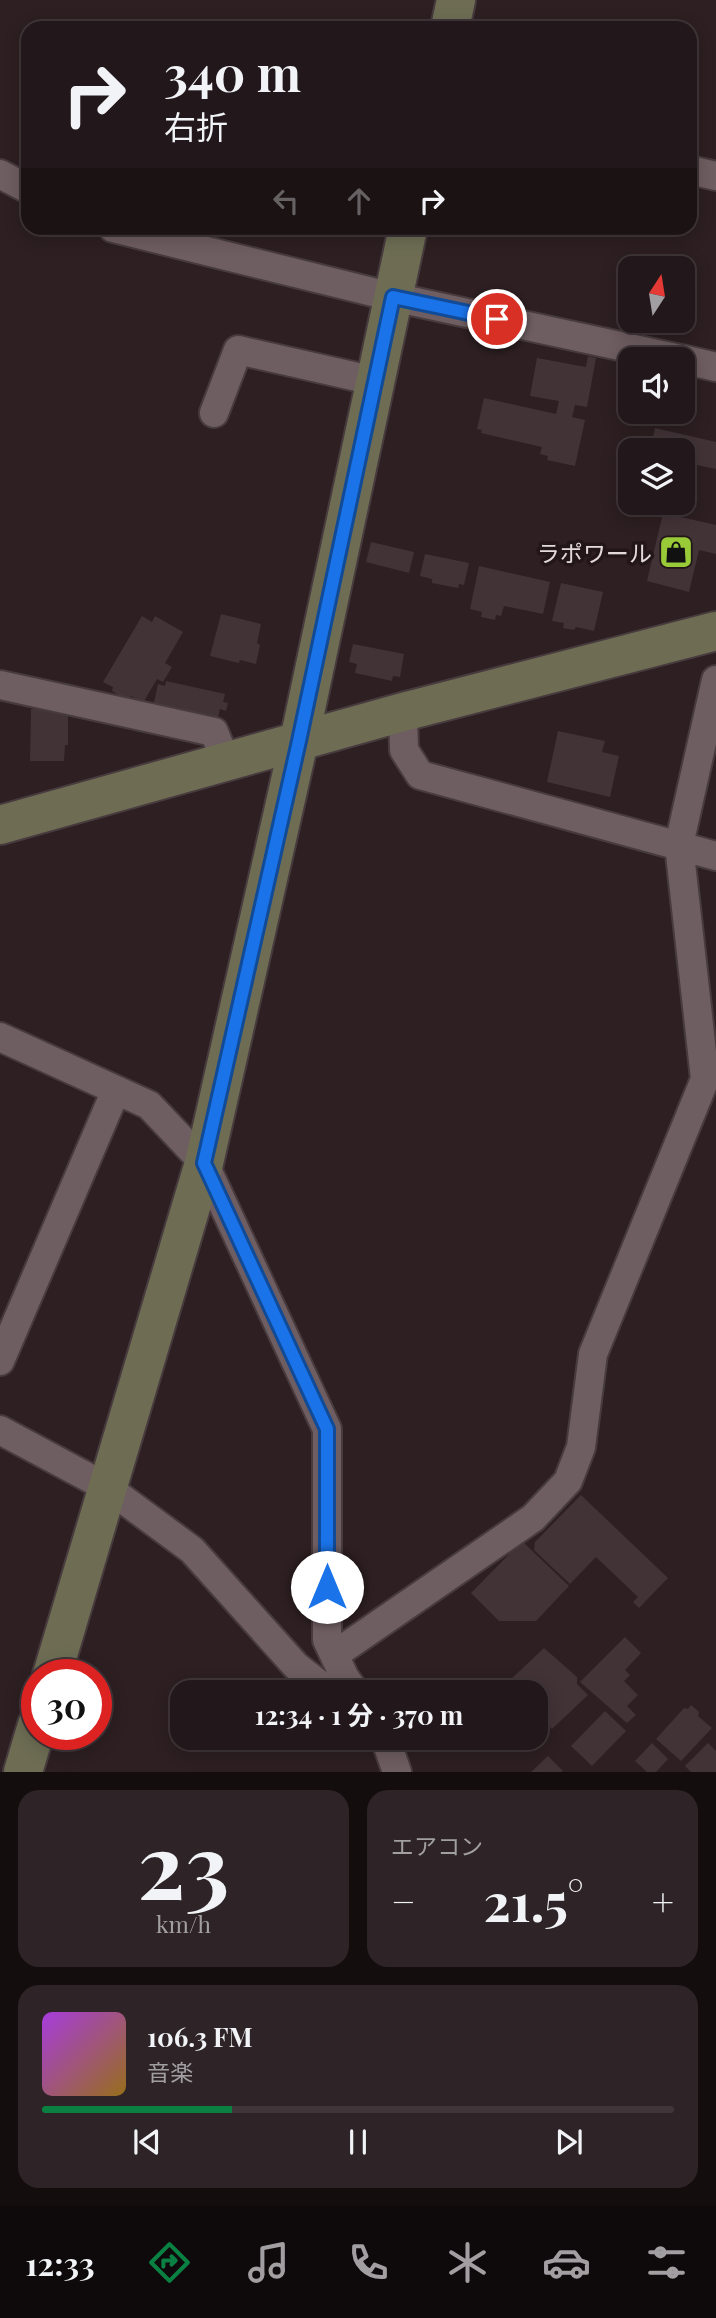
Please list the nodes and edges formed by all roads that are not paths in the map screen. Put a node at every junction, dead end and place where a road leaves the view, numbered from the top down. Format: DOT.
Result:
graph roads {
  1 [pos="456,0"];
  2 [pos="452,21"];
  3 [pos="697,172"];
  4 [pos="0,174"];
  5 [pos="716,176"];
  6 [pos="21,185"];
  7 [pos="141,235"];
  8 [pos="406,235"];
  9 [pos="393,297"];
  10 [pos="625,347"];
  11 [pos="695,362"];
  12 [pos="716,367"];
  13 [pos="375,382"];
  14 [pos="214,413"];
  15 [pos="716,631"];
  16 [pos="716,680"];
  17 [pos="0,685"];
  18 [pos="403,712"];
  19 [pos="299,741"];
  20 [pos="226,761"];
  21 [pos="0,825"];
  22 [pos="678,845"];
  23 [pos="716,856"];
  24 [pos="0,1037"];
  25 [pos="116,1090"];
  26 [pos="204,1163"];
  27 [pos="0,1361"];
  28 [pos="0,1430"];
  29 [pos="108,1488"];
  30 [pos="334,1655"];
  31 [pos="57,1659"];
  32 [pos="314,1680"];
  33 [pos="348,1680"];
  34 [pos="30,1750"];
  35 [pos="389,1750"];
  36 [pos="23,1772"];
  37 [pos="397,1772"];
  1 -- 2 [label="street"];
  3 -- 5 [label="street"];
  4 -- 6 [label="street"];
  7 -- 9 [label="street"];
  8 -- 9 [label="street"];
  9 -- 10 [label="street"];
  9 -- 13 [label="street"];
  11 -- 12 [label="street"];
  13 -- 14 [label="street"];
  13 -- 19 [label="street"];
  15 -- 18 [label="street"];
  16 -- 22 [label="street"];
  17 -- 20 [label="street"];
  18 -- 19 [label="street"];
  18 -- 22 [label="street"];
  19 -- 20 [label="street"];
  19 -- 26 [label="street"];
  20 -- 21 [label="street"];
  22 -- 23 [label="street"];
  22 -- 30 [label="street"];
  24 -- 25 [label="street"];
  25 -- 26 [label="street"];
  25 -- 27 [label="street"];
  26 -- 29 [label="street"];
  26 -- 30 [label="street"];
  28 -- 29 [label="street"];
  29 -- 31 [label="street"];
  29 -- 32 [label="street"];
  30 -- 33 [label="street"];
  34 -- 36 [label="street"];
  35 -- 37 [label="street"];
}
